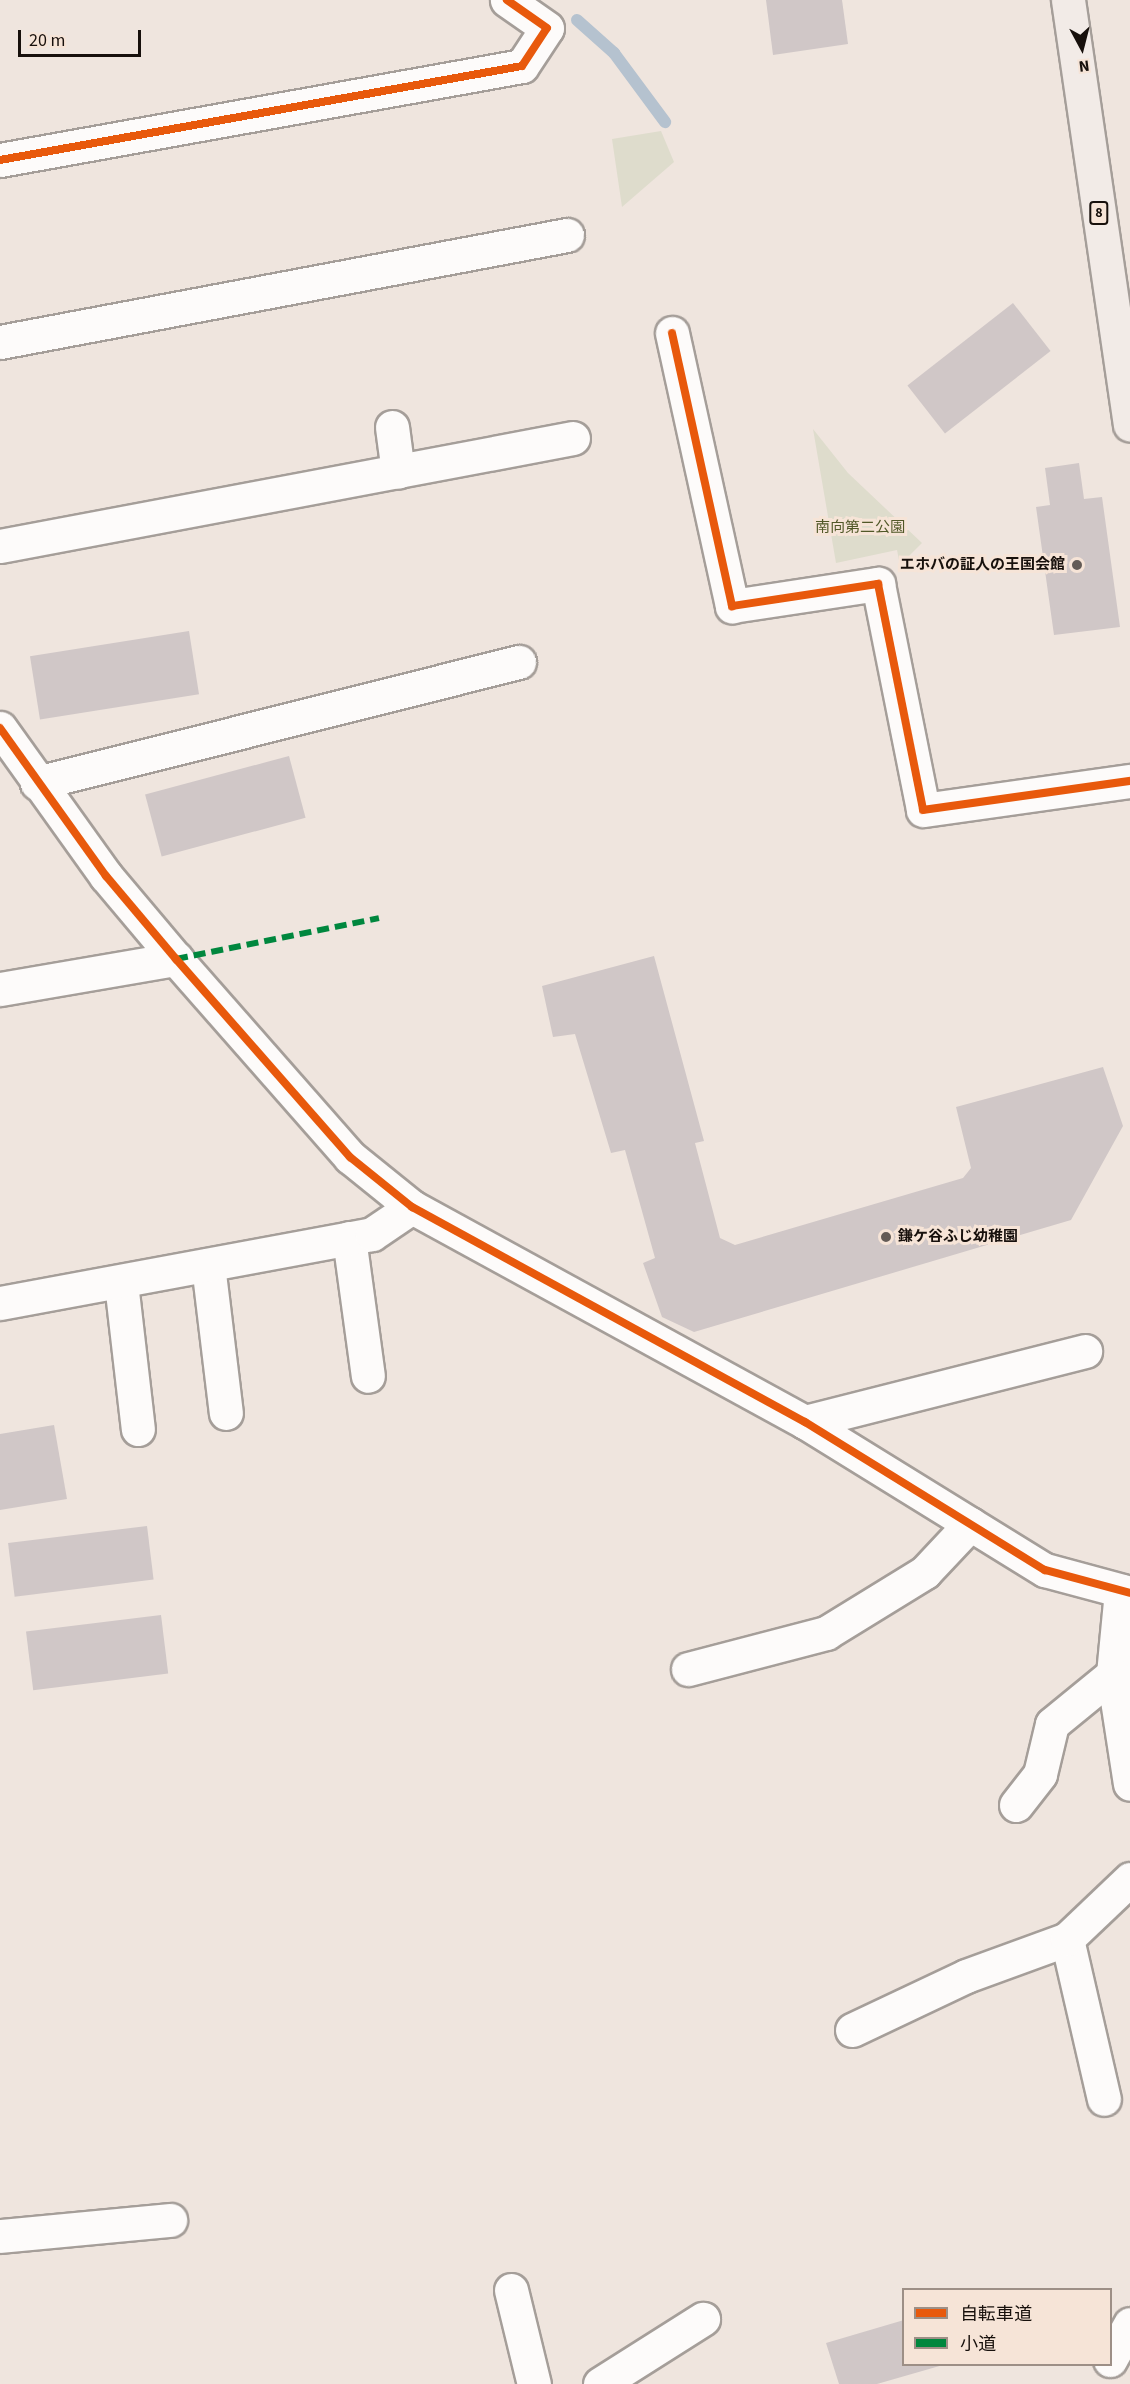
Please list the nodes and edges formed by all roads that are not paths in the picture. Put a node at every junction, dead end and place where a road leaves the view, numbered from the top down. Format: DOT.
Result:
graph roads {
  1 [pos="507,0"];
  2 [pos="1068,0"];
  3 [pos="0,160"];
  4 [pos="567,235"];
  5 [pos="672,333"];
  6 [pos="0,342"];
  7 [pos="1130,425"];
  8 [pos="392,427"];
  9 [pos="573,438"];
  10 [pos="398,472"];
  11 [pos="0,546"];
  12 [pos="519,662"];
  13 [pos="0,728"];
  14 [pos="1130,781"];
  15 [pos="37,783"];
  16 [pos="176,959"];
  17 [pos="0,989"];
  18 [pos="412,1207"];
  19 [pos="349,1239"];
  20 [pos="208,1265"];
  21 [pos="121,1283"];
  22 [pos="0,1303"];
  23 [pos="1085,1351"];
  24 [pos="368,1376"];
  25 [pos="226,1413"];
  26 [pos="805,1422"];
  27 [pos="138,1429"];
  28 [pos="970,1524"];
  29 [pos="1126,1592"];
  30 [pos="688,1669"];
  31 [pos="1113,1674"];
  32 [pos="1130,1784"];
  33 [pos="1016,1805"];
  34 [pos="1130,1879"];
  35 [pos="1067,1939"];
  36 [pos="852,2030"];
  37 [pos="1104,2099"];
  38 [pos="170,2220"];
  39 [pos="0,2236"];
  40 [pos="511,2290"];
  41 [pos="703,2319"];
  42 [pos="1130,2324"];
  43 [pos="1112,2356"];
  44 [pos="1110,2366"];
  45 [pos="534,2384"];
  46 [pos="600,2384"];
  47 [pos="1106,2384"];
  1 -- 3 [label="street"];
  2 -- 7 [label="main road, 8"];
  4 -- 6 [label="street"];
  5 -- 14 [label="street"];
  8 -- 10 [label="street"];
  9 -- 10 [label="street"];
  10 -- 11 [label="street"];
  12 -- 15 [label="street"];
  13 -- 15 [label="street"];
  15 -- 16 [label="street"];
  16 -- 17 [label="street"];
  16 -- 18 [label="street"];
  18 -- 19 [label="street"];
  18 -- 26 [label="street"];
  19 -- 20 [label="street"];
  19 -- 24 [label="street"];
  20 -- 21 [label="street"];
  20 -- 25 [label="street"];
  21 -- 22 [label="street"];
  21 -- 27 [label="street"];
  23 -- 26 [label="street"];
  26 -- 28 [label="street"];
  28 -- 29 [label="street"];
  28 -- 30 [label="street"];
  29 -- 31 [label="street"];
  31 -- 32 [label="street"];
  31 -- 33 [label="street"];
  34 -- 35 [label="street"];
  35 -- 36 [label="street"];
  35 -- 37 [label="street"];
  38 -- 39 [label="street"];
  40 -- 45 [label="street"];
  41 -- 46 [label="street"];
  42 -- 43 [label="street"];
  44 -- 47 [label="street"];
}
